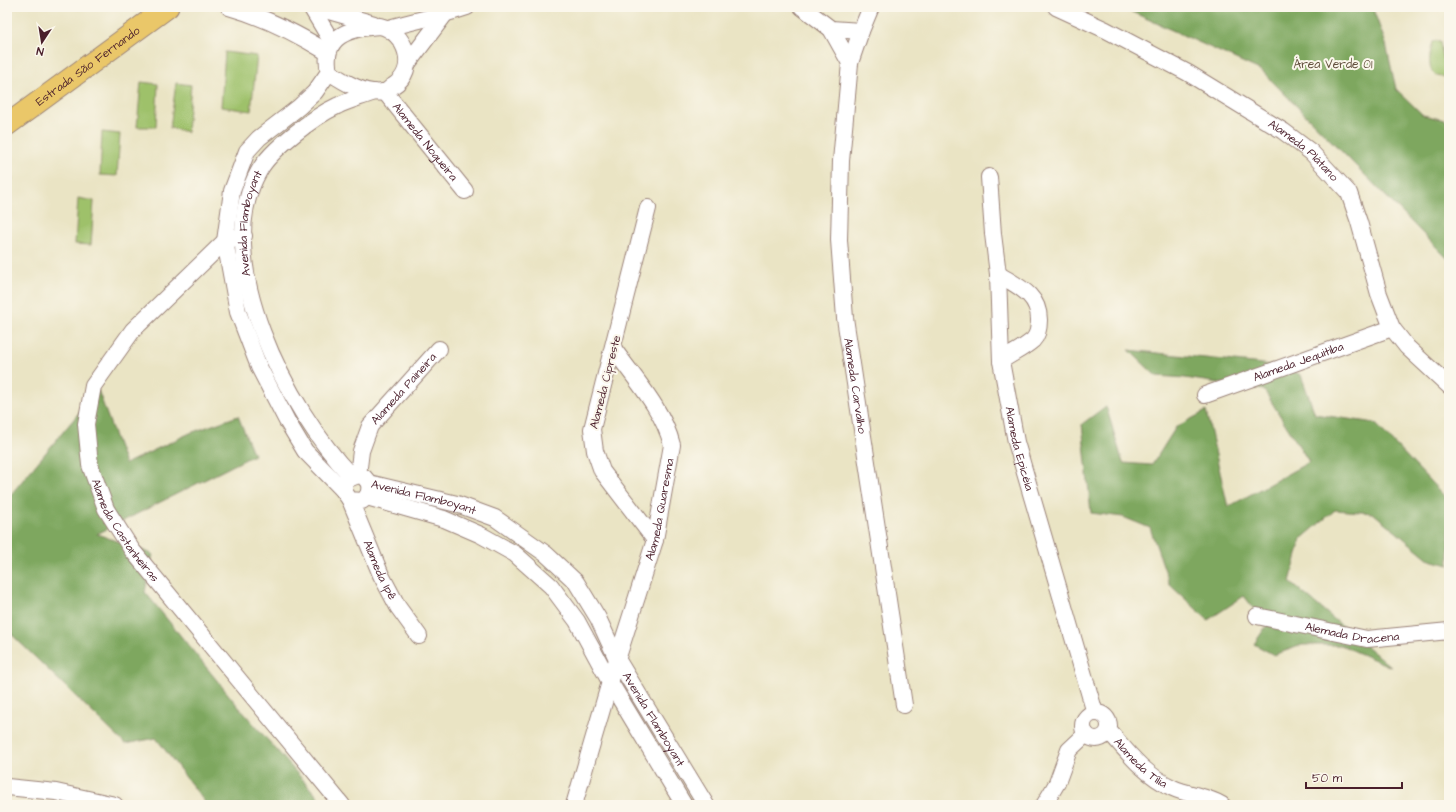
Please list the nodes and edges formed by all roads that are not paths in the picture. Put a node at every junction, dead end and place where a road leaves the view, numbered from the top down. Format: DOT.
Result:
graph roads {
  1 [pos="168,7"];
  2 [pos="229,7"];
  3 [pos="311,7"];
  4 [pos="315,7"];
  5 [pos="467,7"];
  6 [pos="802,7"];
  7 [pos="871,7"];
  8 [pos="1056,7"];
  9 [pos="445,14"];
  10 [pos="384,27"];
  11 [pos="831,30"];
  12 [pos="861,31"];
  13 [pos="330,47"];
  14 [pos="408,63"];
  15 [pos="850,63"];
  16 [pos="330,72"];
  17 [pos="379,92"];
  18 [pos="7,125"];
  19 [pos="989,177"];
  20 [pos="465,191"];
  21 [pos="648,208"];
  22 [pos="244,236"];
  23 [pos="225,241"];
  24 [pos="998,274"];
  25 [pos="1392,328"];
  26 [pos="613,348"];
  27 [pos="439,349"];
  28 [pos="1001,361"];
  29 [pos="1449,386"];
  30 [pos="1205,396"];
  31 [pos="361,483"];
  32 [pos="347,495"];
  33 [pos="655,540"];
  34 [pos="1257,616"];
  35 [pos="1449,631"];
  36 [pos="419,636"];
  37 [pos="617,659"];
  38 [pos="610,682"];
  39 [pos="904,705"];
  40 [pos="648,710"];
  41 [pos="1095,713"];
  42 [pos="633,721"];
  43 [pos="1109,731"];
  44 [pos="1086,734"];
  45 [pos="7,787"];
  46 [pos="115,805"];
  47 [pos="342,805"];
  48 [pos="574,805"];
  49 [pos="684,805"];
  50 [pos="706,805"];
  51 [pos="1044,805"];
  52 [pos="1222,805"];
  1 -- 18 [label="main road, Estrada São Fernando"];
  2 -- 13 [label="street"];
  3 -- 13 [label="street"];
  4 -- 10 [label="street"];
  5 -- 9 [label="street"];
  6 -- 11 [label="street"];
  7 -- 12 [label="street, Alameda Carvalho"];
  8 -- 25 [label="street, Alameda Plátano"];
  9 -- 10 [label="street"];
  9 -- 14 [label="street"];
  10 -- 13 [label="street"];
  10 -- 14 [label="street"];
  11 -- 12 [label="street"];
  11 -- 15 [label="street"];
  12 -- 15 [label="street, Alameda Carvalho"];
  13 -- 16 [label="street"];
  14 -- 17 [label="street"];
  15 -- 39 [label="street, Alameda Carvalho"];
  16 -- 17 [label="street"];
  16 -- 23 [label="street, Avenida Flamboyant"];
  17 -- 20 [label="street, Alameda Nogueira"];
  17 -- 22 [label="street, Avenida Flamboyant"];
  19 -- 24 [label="street, Alameda Epicéia"];
  21 -- 26 [label="street, Alameda Cipreste"];
  22 -- 23 [label="street"];
  22 -- 31 [label="street, Avenida Flamboyant"];
  23 -- 32 [label="street, Avenida Flamboyant"];
  23 -- 47 [label="street, Alameda Castanheiras"];
  24 -- 28 [label="street, Alameda Epicéia"];
  24 -- 28 [label="street"];
  25 -- 29 [label="street, Alameda Plátano"];
  25 -- 30 [label="street, Alameda Jequitiba"];
  26 -- 33 [label="street, Alameda Quaresma"];
  26 -- 33 [label="street, Alameda Cipreste"];
  27 -- 31 [label="street, Alameda Paineira"];
  28 -- 41 [label="street, Alameda Epicéia"];
  31 -- 32 [label="street, Alameda Paineira"];
  31 -- 32 [label="street, Avenida Flamboyant"];
  31 -- 37 [label="street, Avenida Flamboyant"];
  31 -- 38 [label="street, Avenida Flamboyant"];
  32 -- 36 [label="street, Alameda Ipê"];
  33 -- 37 [label="street, Alameda Quaresma"];
  34 -- 35 [label="street, Alemada Dracena"];
  37 -- 38 [label="street, Alameda Quaresma"];
  37 -- 40 [label="street, Avenida Flamboyant"];
  38 -- 42 [label="street, Avenida Flamboyant"];
  38 -- 48 [label="street"];
  40 -- 42 [label="street"];
  40 -- 50 [label="street, Avenida Flamboyant"];
  41 -- 43 [label="street"];
  41 -- 44 [label="street"];
  42 -- 49 [label="street, Avenida Flamboyant"];
  43 -- 44 [label="street"];
  43 -- 52 [label="street, Alameda Tília"];
  44 -- 51 [label="street"];
  45 -- 46 [label="street"];
}
